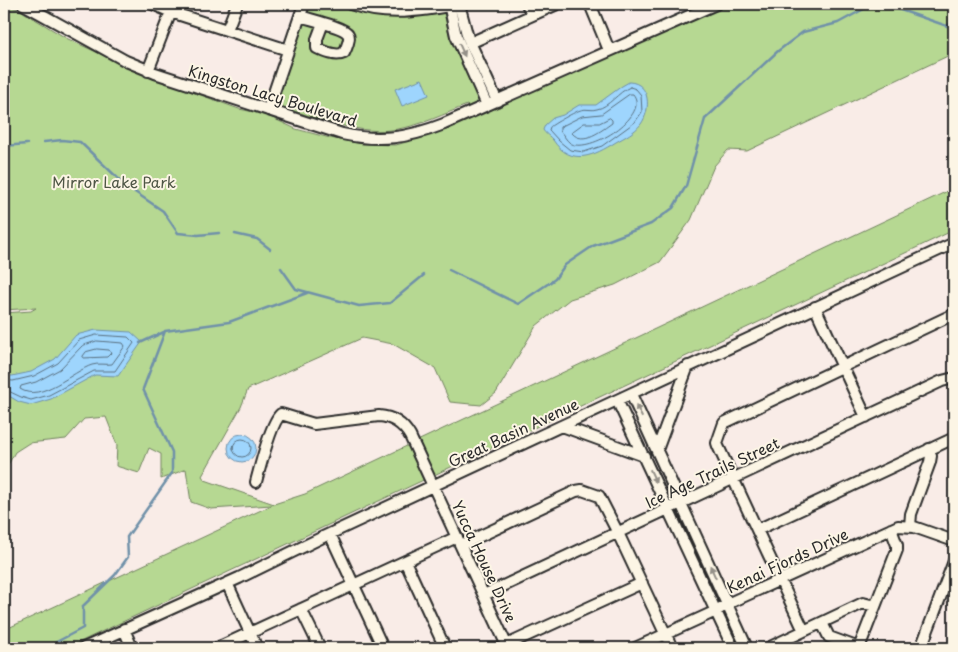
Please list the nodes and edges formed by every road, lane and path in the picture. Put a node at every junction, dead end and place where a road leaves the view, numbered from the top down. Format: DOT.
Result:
graph roads {
  1 [pos="23,4"];
  2 [pos="153,4"];
  3 [pos="237,4"];
  4 [pos="304,4"];
  5 [pos="350,4"];
  6 [pos="452,4"];
  7 [pos="527,4"];
  8 [pos="557,4"];
  9 [pos="590,4"];
  10 [pos="716,4"];
  11 [pos="34,6"];
  12 [pos="367,6"];
  13 [pos="172,8"];
  14 [pos="532,15"];
  15 [pos="300,16"];
  16 [pos="322,23"];
  17 [pos="227,30"];
  18 [pos="470,44"];
  19 [pos="288,50"];
  20 [pos="609,50"];
  21 [pos="148,71"];
  22 [pos="492,103"];
  23 [pos="268,110"];
  24 [pos="954,243"];
  25 [pos="816,308"];
  26 [pos="954,314"];
  27 [pos="688,366"];
  28 [pos="842,366"];
  29 [pos="954,378"];
  30 [pos="631,394"];
  31 [pos="617,400"];
  32 [pos="866,417"];
  33 [pos="562,426"];
  34 [pos="954,438"];
  35 [pos="929,449"];
  36 [pos="657,450"];
  37 [pos="644,456"];
  38 [pos="733,479"];
  39 [pos="256,482"];
  40 [pos="434,486"];
  41 [pos="682,503"];
  42 [pos="669,509"];
  43 [pos="910,526"];
  44 [pos="891,529"];
  45 [pos="757,530"];
  46 [pos="618,533"];
  47 [pos="330,534"];
  48 [pos="459,541"];
  49 [pos="954,542"];
  50 [pos="405,561"];
  51 [pos="954,561"];
  52 [pos="780,580"];
  53 [pos="227,583"];
  54 [pos="642,583"];
  55 [pos="354,585"];
  56 [pos="484,595"];
  57 [pos="727,604"];
  58 [pos="875,606"];
  59 [pos="301,609"];
  60 [pos="716,611"];
  61 [pos="822,623"];
  62 [pos="124,629"];
  63 [pos="804,631"];
  64 [pos="250,633"];
  65 [pos="666,634"];
  66 [pos="505,647"];
  67 [pos="84,648"];
  68 [pos="132,648"];
  69 [pos="217,648"];
  70 [pos="257,648"];
  71 [pos="320,648"];
  72 [pos="383,648"];
  73 [pos="445,648"];
  74 [pos="635,648"];
  75 [pos="672,648"];
  76 [pos="733,648"];
  77 [pos="747,648"];
  78 [pos="768,648"];
  79 [pos="859,648"];
  80 [pos="921,648"];
  1 -- 11 [label="street, Kingston Lacy Boulevard"];
  2 -- 13 [label="street"];
  3 -- 17 [label="street"];
  4 -- 15 [label="street"];
  5 -- 12 [label="street"];
  6 -- 12 [label="street"];
  6 -- 18 [label="street"];
  6 -- 22 [label="street, one-way"];
  7 -- 14 [label="street"];
  8 -- 14 [label="street"];
  9 -- 20 [label="street"];
  10 -- 20 [label="street, Kingston Lacy Boulevard"];
  11 -- 21 [label="street, Kingston Lacy Boulevard"];
  13 -- 17 [label="street"];
  13 -- 21 [label="street"];
  14 -- 18 [label="street"];
  15 -- 16 [label="street"];
  15 -- 19 [label="street"];
  17 -- 19 [label="street"];
  18 -- 22 [label="street"];
  19 -- 23 [label="street"];
  20 -- 22 [label="street, Kingston Lacy Boulevard"];
  21 -- 23 [label="street, Kingston Lacy Boulevard"];
  22 -- 23 [label="street, Kingston Lacy Boulevard"];
  24 -- 25 [label="street, Great Basin Avenue"];
  25 -- 27 [label="street, Great Basin Avenue"];
  25 -- 28 [label="street"];
  26 -- 28 [label="street"];
  27 -- 30 [label="street, Great Basin Avenue"];
  27 -- 36 [label="street"];
  28 -- 32 [label="street"];
  28 -- 38 [label="street"];
  29 -- 32 [label="street, Ice Age Trails Street"];
  30 -- 31 [label="street, Great Basin Avenue"];
  36 -- 30 [label="street, one-way"];
  31 -- 33 [label="street, Great Basin Avenue"];
  31 -- 37 [label="street"];
  32 -- 38 [label="street, Ice Age Trails Street"];
  33 -- 37 [label="street"];
  33 -- 40 [label="street, Great Basin Avenue"];
  34 -- 35 [label="street"];
  35 -- 43 [label="street"];
  35 -- 45 [label="street"];
  36 -- 41 [label="street"];
  37 -- 42 [label="street, one-way"];
  38 -- 41 [label="street, Ice Age Trails Street"];
  38 -- 45 [label="street"];
  39 -- 40 [label="street, Yucca House Drive"];
  40 -- 47 [label="street, Great Basin Avenue"];
  40 -- 48 [label="street, Yucca House Drive"];
  41 -- 42 [label="street, Ice Age Trails Street"];
  57 -- 41 [label="street, one-way"];
  42 -- 46 [label="street, Ice Age Trails Street"];
  42 -- 60 [label="street"];
  43 -- 44 [label="street, Kenai Fjords Drive"];
  43 -- 49 [label="street, Kenai Fjords Drive"];
  44 -- 52 [label="street, Kenai Fjords Drive"];
  44 -- 58 [label="street"];
  45 -- 52 [label="street"];
  46 -- 48 [label="street"];
  46 -- 54 [label="street"];
  46 -- 56 [label="street, Ice Age Trails Street"];
  47 -- 53 [label="street, Great Basin Avenue"];
  47 -- 55 [label="street"];
  48 -- 50 [label="street"];
  48 -- 56 [label="street, Yucca House Drive"];
  50 -- 55 [label="street"];
  50 -- 73 [label="street"];
  51 -- 80 [label="street"];
  52 -- 57 [label="street, Kenai Fjords Drive"];
  52 -- 63 [label="street"];
  53 -- 62 [label="street, Great Basin Avenue"];
  53 -- 64 [label="street"];
  54 -- 65 [label="street"];
  54 -- 66 [label="street"];
  55 -- 59 [label="street"];
  55 -- 72 [label="street"];
  56 -- 66 [label="street, Yucca House Drive"];
  57 -- 60 [label="street, Kenai Fjords Drive"];
  57 -- 77 [label="street"];
  58 -- 61 [label="street"];
  58 -- 79 [label="street"];
  59 -- 64 [label="street"];
  59 -- 71 [label="street"];
  60 -- 65 [label="street, Kenai Fjords Drive"];
  60 -- 76 [label="street"];
  61 -- 63 [label="street"];
  61 -- 79 [label="street"];
  62 -- 67 [label="street, Great Basin Avenue"];
  62 -- 68 [label="street"];
  63 -- 78 [label="street"];
  64 -- 69 [label="street"];
  64 -- 70 [label="street"];
  65 -- 74 [label="street, Kenai Fjords Drive"];
  65 -- 75 [label="street"];
}
